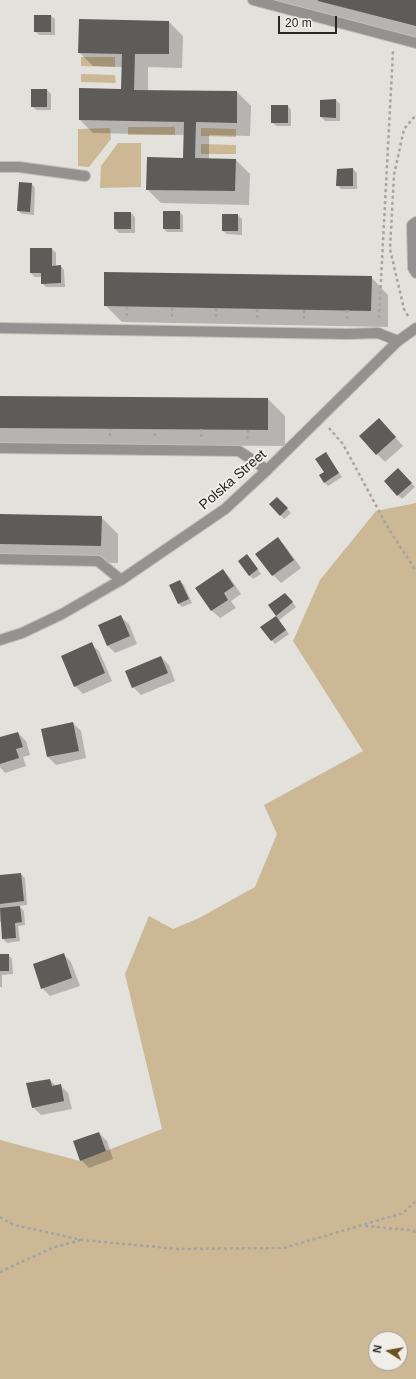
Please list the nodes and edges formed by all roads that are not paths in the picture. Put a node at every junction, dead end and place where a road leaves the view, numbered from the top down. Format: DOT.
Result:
graph roads {
  1 [pos="253,0"];
  2 [pos="416,43"];
  3 [pos="0,167"];
  4 [pos="85,176"];
  5 [pos="416,222"];
  6 [pos="416,273"];
  7 [pos="0,328"];
  8 [pos="416,328"];
  9 [pos="398,341"];
  10 [pos="0,448"];
  11 [pos="267,470"];
  12 [pos="0,559"];
  13 [pos="121,580"];
  14 [pos="0,640"];
  1 -- 2 [label="street"];
  3 -- 4 [label="street"];
  5 -- 6 [label="street"];
  7 -- 9 [label="street"];
  8 -- 9 [label="street, Polska Street"];
  9 -- 11 [label="street, Polska Street"];
  10 -- 11 [label="street"];
  11 -- 13 [label="street, Polska Street"];
  12 -- 13 [label="street"];
  13 -- 14 [label="street, Polska Street"];
}
